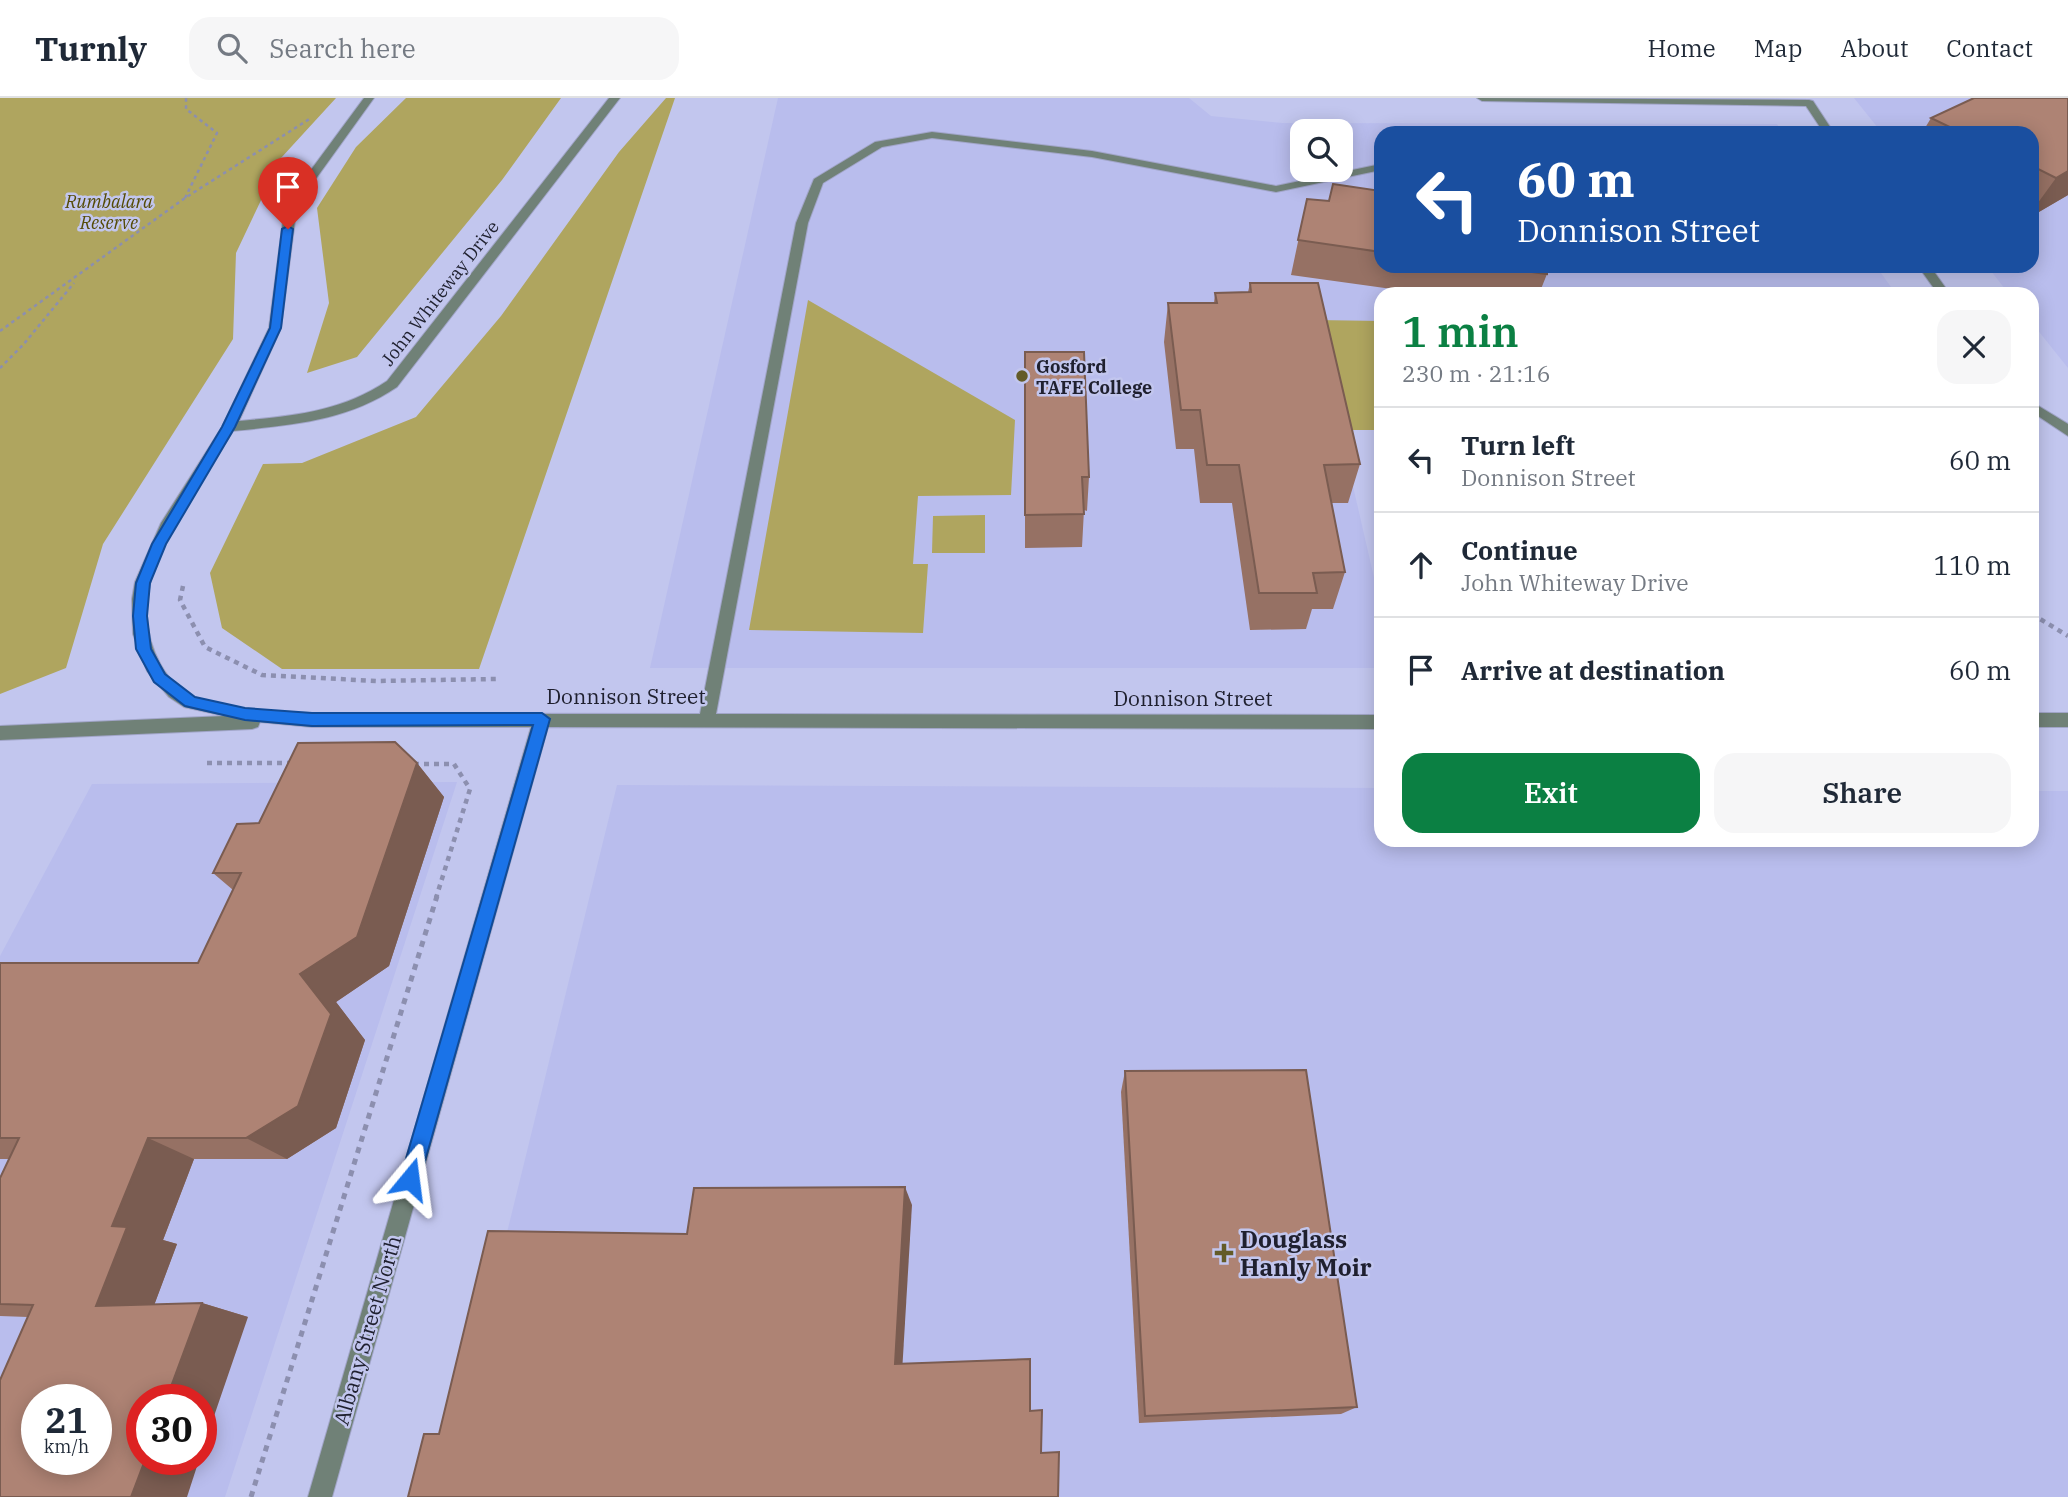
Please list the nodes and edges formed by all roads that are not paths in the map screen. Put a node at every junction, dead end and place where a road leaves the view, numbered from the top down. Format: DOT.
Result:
graph roads {
  1 [pos="369,98"];
  2 [pos="615,98"];
  3 [pos="1482,98"];
  4 [pos="1824,126"];
  5 [pos="1374,168"];
  6 [pos="2039,410"];
  7 [pos="229,427"];
  8 [pos="2068,431"];
  9 [pos="542,719"];
  10 [pos="707,719"];
  11 [pos="312,720"];
  12 [pos="2039,720"];
  13 [pos="2068,720"];
  14 [pos="1374,722"];
  15 [pos="0,733"];
  16 [pos="320,1497"];
  1 -- 7 [label="street"];
  2 -- 7 [label="street, John Whiteway Drive"];
  3 -- 4 [label="street"];
  5 -- 10 [label="street"];
  6 -- 8 [label="street"];
  7 -- 11 [label="street, Donnison Street"];
  9 -- 10 [label="street, Donnison Street"];
  9 -- 11 [label="street, Donnison Street"];
  9 -- 16 [label="street, Albany Street North"];
  10 -- 14 [label="street, Donnison Street"];
  11 -- 15 [label="street"];
  12 -- 13 [label="street"];
}
